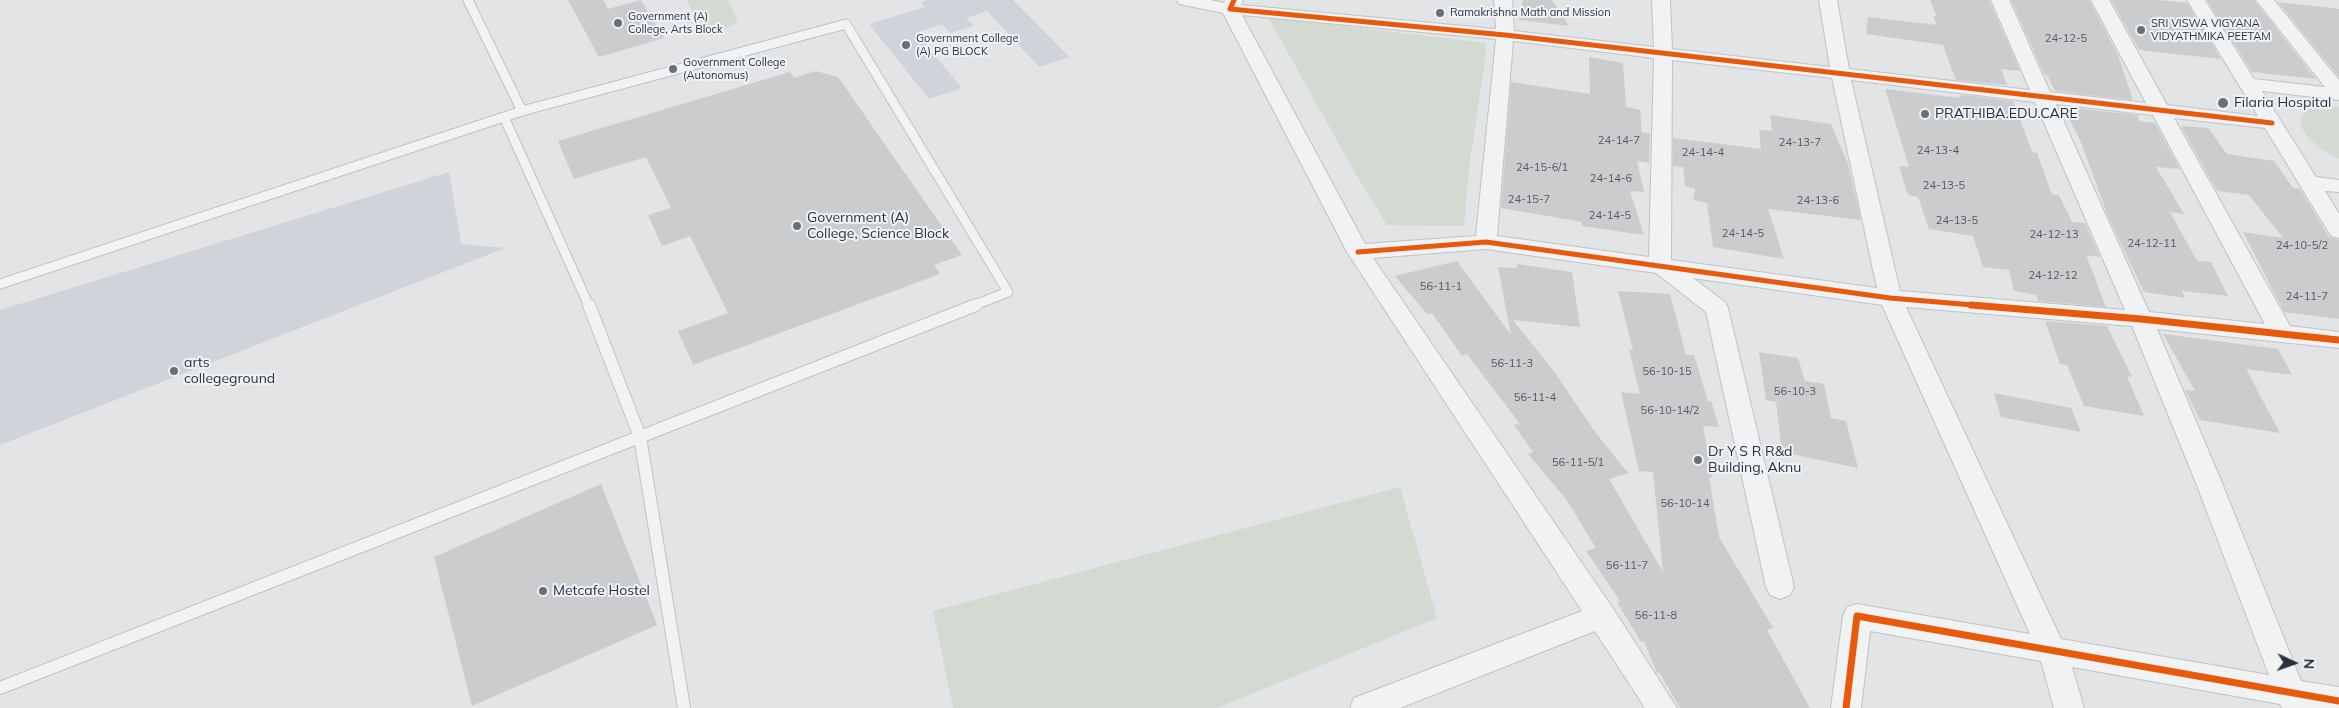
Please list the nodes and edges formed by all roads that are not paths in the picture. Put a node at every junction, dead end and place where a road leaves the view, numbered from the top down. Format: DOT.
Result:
graph roads {
  1 [pos="468,0"];
  2 [pos="1185,0"];
  3 [pos="1503,0"];
  4 [pos="1661,0"];
  5 [pos="1828,0"];
  6 [pos="2000,0"];
  7 [pos="2100,0"];
  8 [pos="2196,0"];
  9 [pos="2265,0"];
  10 [pos="1232,4"];
  11 [pos="1505,35"];
  12 [pos="1663,53"];
  13 [pos="1840,73"];
  14 [pos="2248,84"];
  15 [pos="2339,93"];
  16 [pos="2043,96"];
  17 [pos="2160,110"];
  18 [pos="522,111"];
  19 [pos="504,117"];
  20 [pos="2272,123"];
  21 [pos="2309,183"];
  22 [pos="2339,186"];
  23 [pos="2339,231"];
  24 [pos="1486,242"];
  25 [pos="1358,252"];
  26 [pos="1660,265"];
  27 [pos="0,284"];
  28 [pos="1890,298"];
  29 [pos="2141,319"];
  30 [pos="2282,334"];
  31 [pos="2339,340"];
  32 [pos="640,437"];
  33 [pos="1780,587"];
  34 [pos="1602,616"];
  35 [pos="2052,650"];
  36 [pos="0,688"];
  37 [pos="2293,700"];
  38 [pos="2339,701"];
  39 [pos="684,708"];
  40 [pos="1365,708"];
  41 [pos="1662,708"];
  42 [pos="1846,708"];
  43 [pos="2069,708"];
  1 -- 18 [label="lane"];
  2 -- 10 [label="street"];
  3 -- 11 [label="street"];
  4 -- 12 [label="street"];
  5 -- 13 [label="street"];
  6 -- 16 [label="street"];
  7 -- 17 [label="street"];
  8 -- 14 [label="street"];
  9 -- 15 [label="street"];
  10 -- 11 [label="street"];
  10 -- 25 [label="street"];
  11 -- 12 [label="street"];
  11 -- 24 [label="street"];
  12 -- 13 [label="street"];
  12 -- 26 [label="street"];
  13 -- 16 [label="street"];
  13 -- 28 [label="street"];
  14 -- 15 [label="street"];
  14 -- 20 [label="street"];
  16 -- 17 [label="street"];
  16 -- 29 [label="street"];
  17 -- 20 [label="street"];
  17 -- 30 [label="street"];
  18 -- 19 [label="lane"];
  18 -- 32 [label="lane"];
  19 -- 27 [label="lane"];
  19 -- 32 [label="lane"];
  20 -- 21 [label="street"];
  21 -- 22 [label="street"];
  21 -- 23 [label="street"];
  24 -- 25 [label="street"];
  24 -- 26 [label="street"];
  25 -- 34 [label="street"];
  26 -- 28 [label="street"];
  26 -- 33 [label="street"];
  28 -- 29 [label="street"];
  28 -- 35 [label="street"];
  29 -- 30 [label="street"];
  29 -- 37 [label="street"];
  30 -- 31 [label="street"];
  32 -- 36 [label="lane"];
  32 -- 39 [label="lane"];
  34 -- 40 [label="street"];
  34 -- 41 [label="street"];
  35 -- 37 [label="street"];
  35 -- 42 [label="street"];
  35 -- 43 [label="street"];
  37 -- 38 [label="street"];
}
